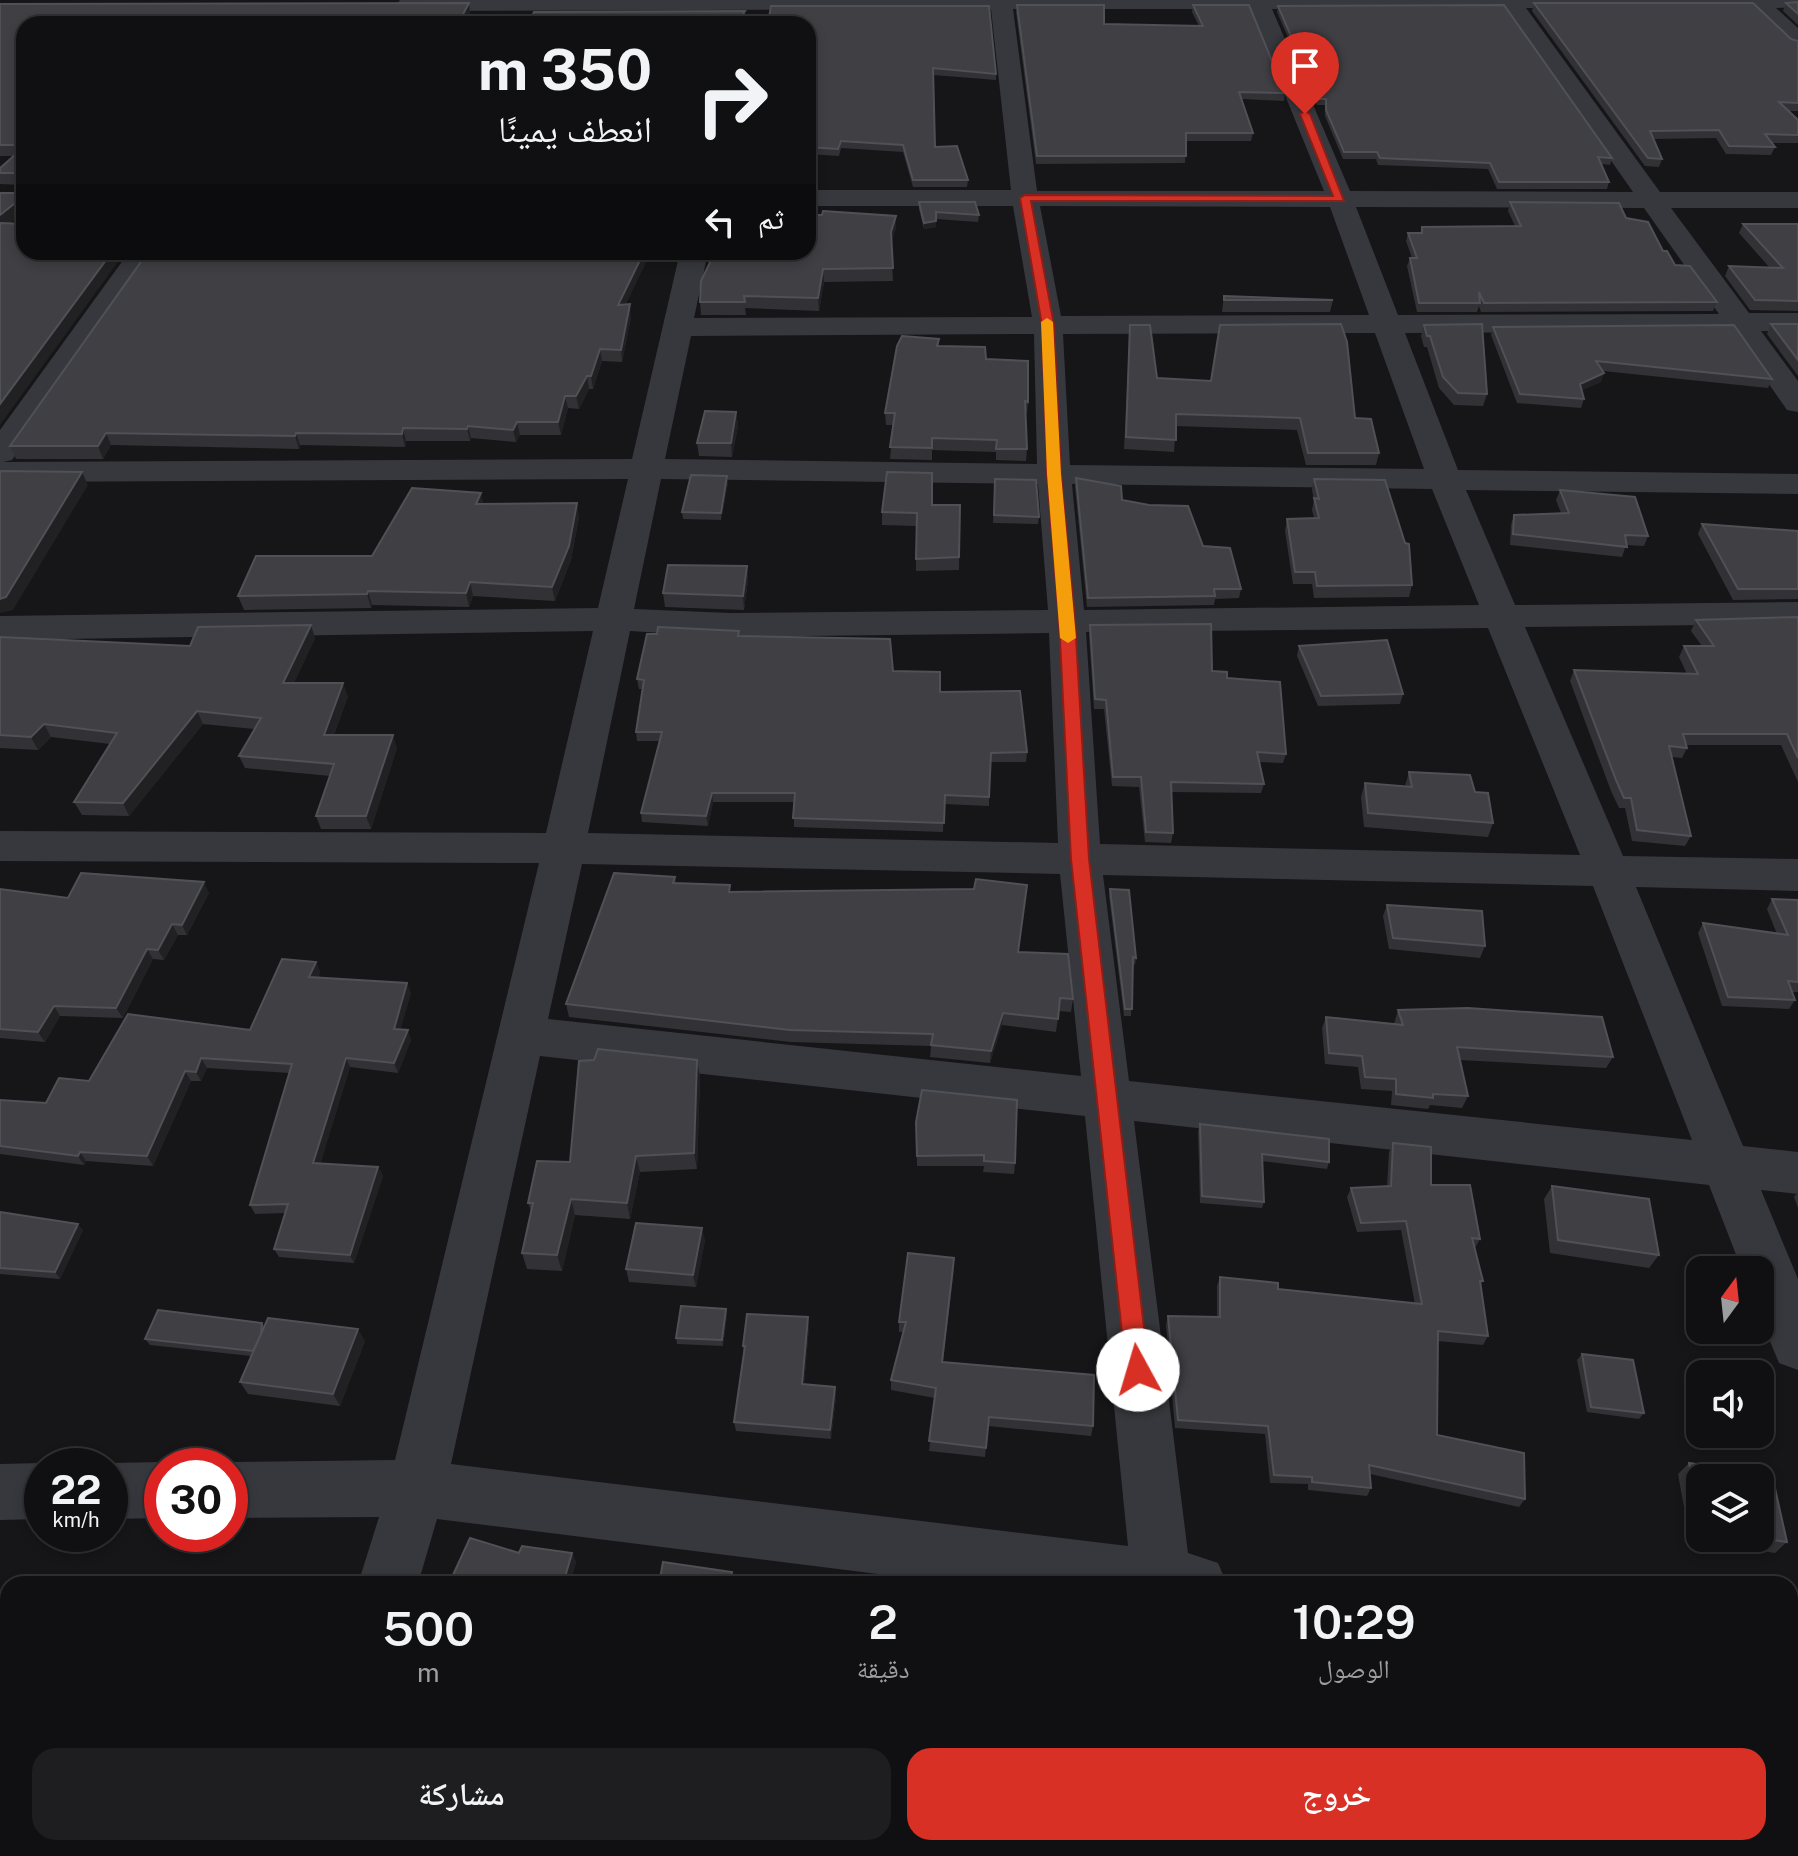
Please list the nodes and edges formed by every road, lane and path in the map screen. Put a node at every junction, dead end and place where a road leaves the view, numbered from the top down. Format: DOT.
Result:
graph roads {
  1 [pos="1756,0"];
  2 [pos="1001,1"];
  3 [pos="1258,1"];
  4 [pos="1510,1"];
  5 [pos="1798,1"];
  6 [pos="503,2"];
  7 [pos="391,4"];
  8 [pos="607,4"];
  9 [pos="752,9"];
  10 [pos="600,16"];
  11 [pos="1798,40"];
  12 [pos="816,198"];
  13 [pos="1025,198"];
  14 [pos="1340,199"];
  15 [pos="1650,200"];
  16 [pos="1798,200"];
  17 [pos="137,260"];
  18 [pos="692,260"];
  19 [pos="1738,321"];
  20 [pos="1798,322"];
  21 [pos="1387,323"];
  22 [pos="1048,325"];
  23 [pos="678,327"];
  24 [pos="1798,403"];
  25 [pos="0,453"];
  26 [pos="647,469"];
  27 [pos="0,472"];
  28 [pos="1054,474"];
  29 [pos="1445,480"];
  30 [pos="1798,484"];
  31 [pos="1798,613"];
  32 [pos="1502,615"];
  33 [pos="614,619"];
  34 [pos="1067,620"];
  35 [pos="0,628"];
  36 [pos="0,846"];
  37 [pos="564,848"];
  38 [pos="1080,859"];
  39 [pos="1608,870"];
  40 [pos="1798,875"];
  41 [pos="521,1035"];
  42 [pos="1107,1099"];
  43 [pos="1727,1166"];
  44 [pos="1798,1173"];
  45 [pos="1798,1345"];
  46 [pos="417,1488"];
  47 [pos="248,1490"];
  48 [pos="24,1491"];
  49 [pos="0,1492"];
  50 [pos="390,1576"];
  51 [pos="1117,1576"];
  52 [pos="1172,1576"];
  1 -- 4 [label="street"];
  1 -- 5 [label="street"];
  1 -- 11 [label="street"];
  2 -- 3 [label="street"];
  2 -- 9 [label="street"];
  2 -- 13 [label="street"];
  3 -- 4 [label="street"];
  3 -- 14 [label="street"];
  4 -- 15 [label="street"];
  6 -- 7 [label="street"];
  6 -- 8 [label="street"];
  8 -- 9 [label="street"];
  8 -- 10 [label="street"];
  12 -- 13 [label="street"];
  13 -- 14 [label="street"];
  13 -- 22 [label="street"];
  14 -- 15 [label="street"];
  14 -- 21 [label="street"];
  15 -- 16 [label="street"];
  15 -- 19 [label="street"];
  17 -- 25 [label="street"];
  18 -- 23 [label="street"];
  19 -- 20 [label="street"];
  19 -- 21 [label="street"];
  19 -- 24 [label="street"];
  21 -- 22 [label="street"];
  21 -- 29 [label="street"];
  22 -- 23 [label="street"];
  22 -- 28 [label="street"];
  23 -- 26 [label="street"];
  26 -- 27 [label="street"];
  26 -- 28 [label="street"];
  26 -- 33 [label="street"];
  28 -- 29 [label="street"];
  28 -- 34 [label="street"];
  29 -- 30 [label="street"];
  29 -- 32 [label="street"];
  31 -- 32 [label="street"];
  32 -- 34 [label="street"];
  32 -- 39 [label="street"];
  33 -- 34 [label="street"];
  33 -- 35 [label="street"];
  33 -- 37 [label="street"];
  34 -- 38 [label="street"];
  36 -- 37 [label="street"];
  37 -- 38 [label="street"];
  37 -- 41 [label="street"];
  38 -- 39 [label="street"];
  38 -- 42 [label="street"];
  39 -- 40 [label="street"];
  39 -- 43 [label="street"];
  41 -- 42 [label="street"];
  41 -- 46 [label="street"];
  42 -- 43 [label="street"];
  42 -- 52 [label="street"];
  43 -- 44 [label="street"];
  43 -- 45 [label="street"];
  46 -- 47 [label="street"];
  46 -- 50 [label="street"];
  46 -- 51 [label="street"];
  48 -- 49 [label="street"];
}
